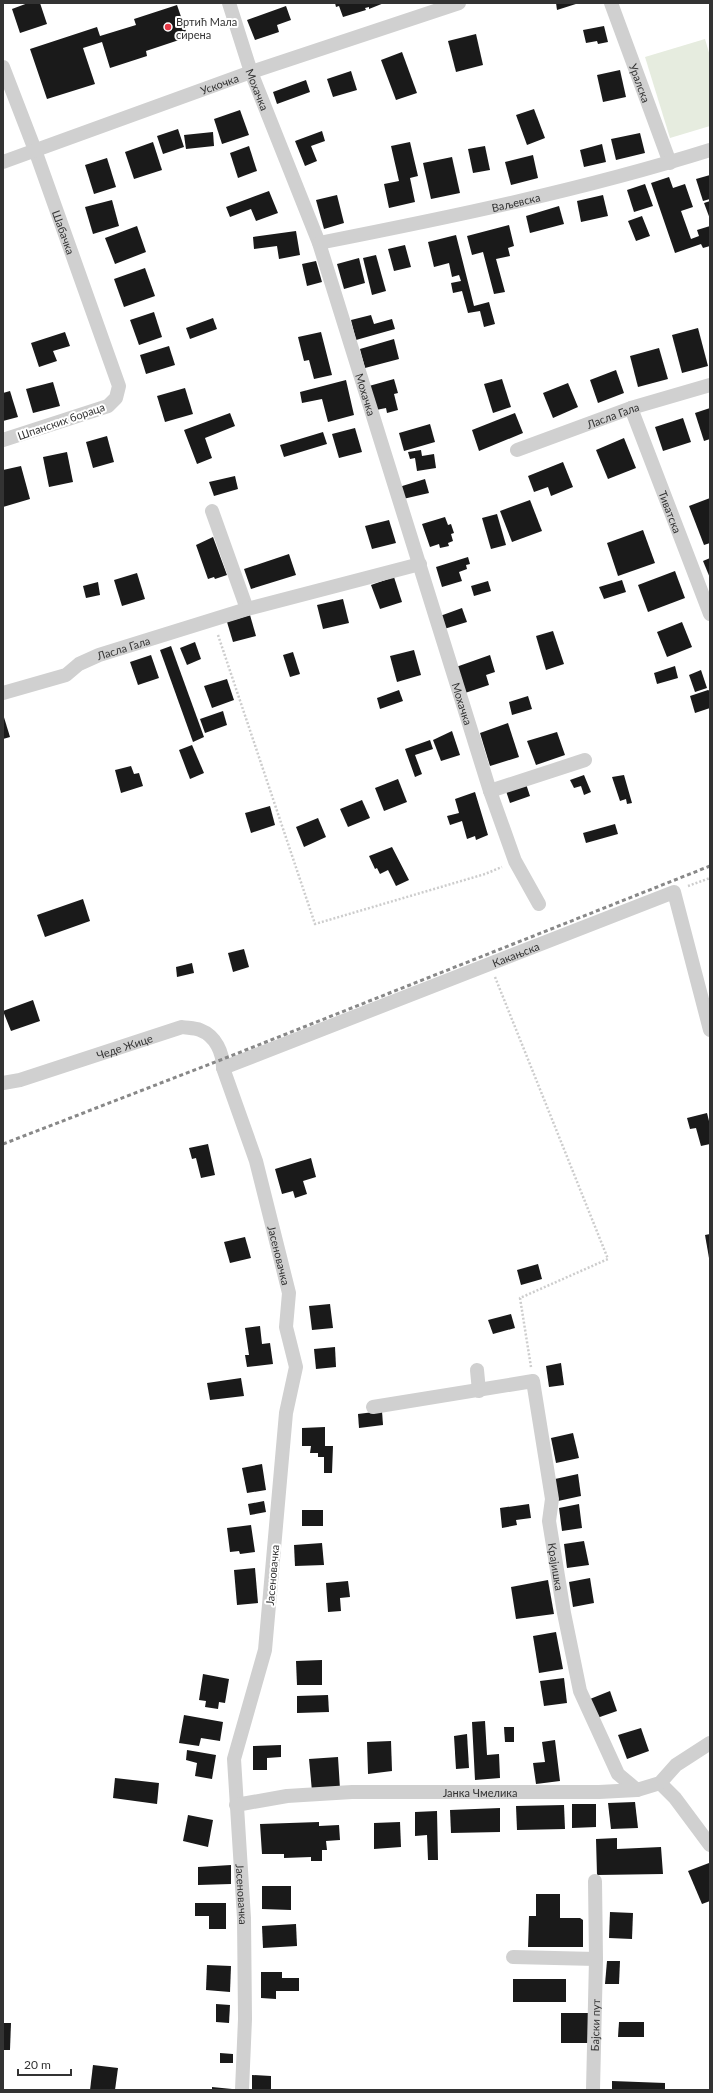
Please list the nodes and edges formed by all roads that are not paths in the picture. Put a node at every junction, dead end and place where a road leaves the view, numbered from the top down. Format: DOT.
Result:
graph roads {
  1 [pos="229,3"];
  2 [pos="459,3"];
  3 [pos="611,3"];
  4 [pos="420,9"];
  5 [pos="3,67"];
  6 [pos="251,72"];
  7 [pos="35,150"];
  8 [pos="710,150"];
  9 [pos="3,162"];
  10 [pos="670,162"];
  11 [pos="319,243"];
  12 [pos="710,385"];
  13 [pos="116,398"];
  14 [pos="631,408"];
  15 [pos="3,440"];
  16 [pos="517,450"];
  17 [pos="212,511"];
  18 [pos="420,564"];
  19 [pos="246,609"];
  20 [pos="710,614"];
  21 [pos="3,693"];
  22 [pos="585,760"];
  23 [pos="490,791"];
  24 [pos="539,904"];
  25 [pos="710,1030"];
  26 [pos="224,1068"];
  27 [pos="3,1083"];
  28 [pos="477,1370"];
  29 [pos="479,1390"];
  30 [pos="373,1407"];
  31 [pos="710,1743"];
  32 [pos="660,1783"];
  33 [pos="637,1790"];
  34 [pos="236,1805"];
  35 [pos="710,1845"];
  36 [pos="595,1881"];
  37 [pos="513,1957"];
  38 [pos="596,1960"];
  39 [pos="242,2090"];
  40 [pos="593,2090"];
  1 -- 6 [label="street, Мохачка"];
  2 -- 4 [label="street, Ускочка"];
  3 -- 10 [label="street, Уралска"];
  4 -- 6 [label="street, Ускочка"];
  5 -- 7 [label="street, Шабачка"];
  6 -- 7 [label="street, Ускочка"];
  6 -- 11 [label="street, Мохачка"];
  7 -- 9 [label="street, Ускочка"];
  7 -- 13 [label="street, Шабачка"];
  8 -- 10 [label="street, Ваљевска"];
  10 -- 11 [label="street, Ваљевска"];
  11 -- 18 [label="street, Мохачка"];
  12 -- 14 [label="street, Ласла Гала"];
  13 -- 15 [label="street, Шпанских бораца"];
  14 -- 16 [label="street, Ласла Гала"];
  14 -- 20 [label="street, Тиватска"];
  17 -- 19 [label="street"];
  18 -- 19 [label="street, Ласла Гала"];
  18 -- 23 [label="street, Мохачка"];
  19 -- 21 [label="street, Ласла Гала"];
  22 -- 23 [label="street"];
  23 -- 24 [label="street, Мохачка"];
  25 -- 26 [label="street, Какањска"];
  26 -- 27 [label="street, Чеде Жице"];
  26 -- 34 [label="street, Јасеновачка"];
  28 -- 29 [label="street"];
  29 -- 30 [label="street"];
  29 -- 33 [label="street, Крајишка"];
  31 -- 32 [label="street"];
  32 -- 33 [label="street, Јанка Чмелика"];
  32 -- 35 [label="street"];
  33 -- 34 [label="street, Јанка Чмелика"];
  34 -- 39 [label="street, Јасеновачка"];
  36 -- 38 [label="street, Бајски пут"];
  37 -- 38 [label="street"];
  38 -- 40 [label="street, Бајски пут"];
}
